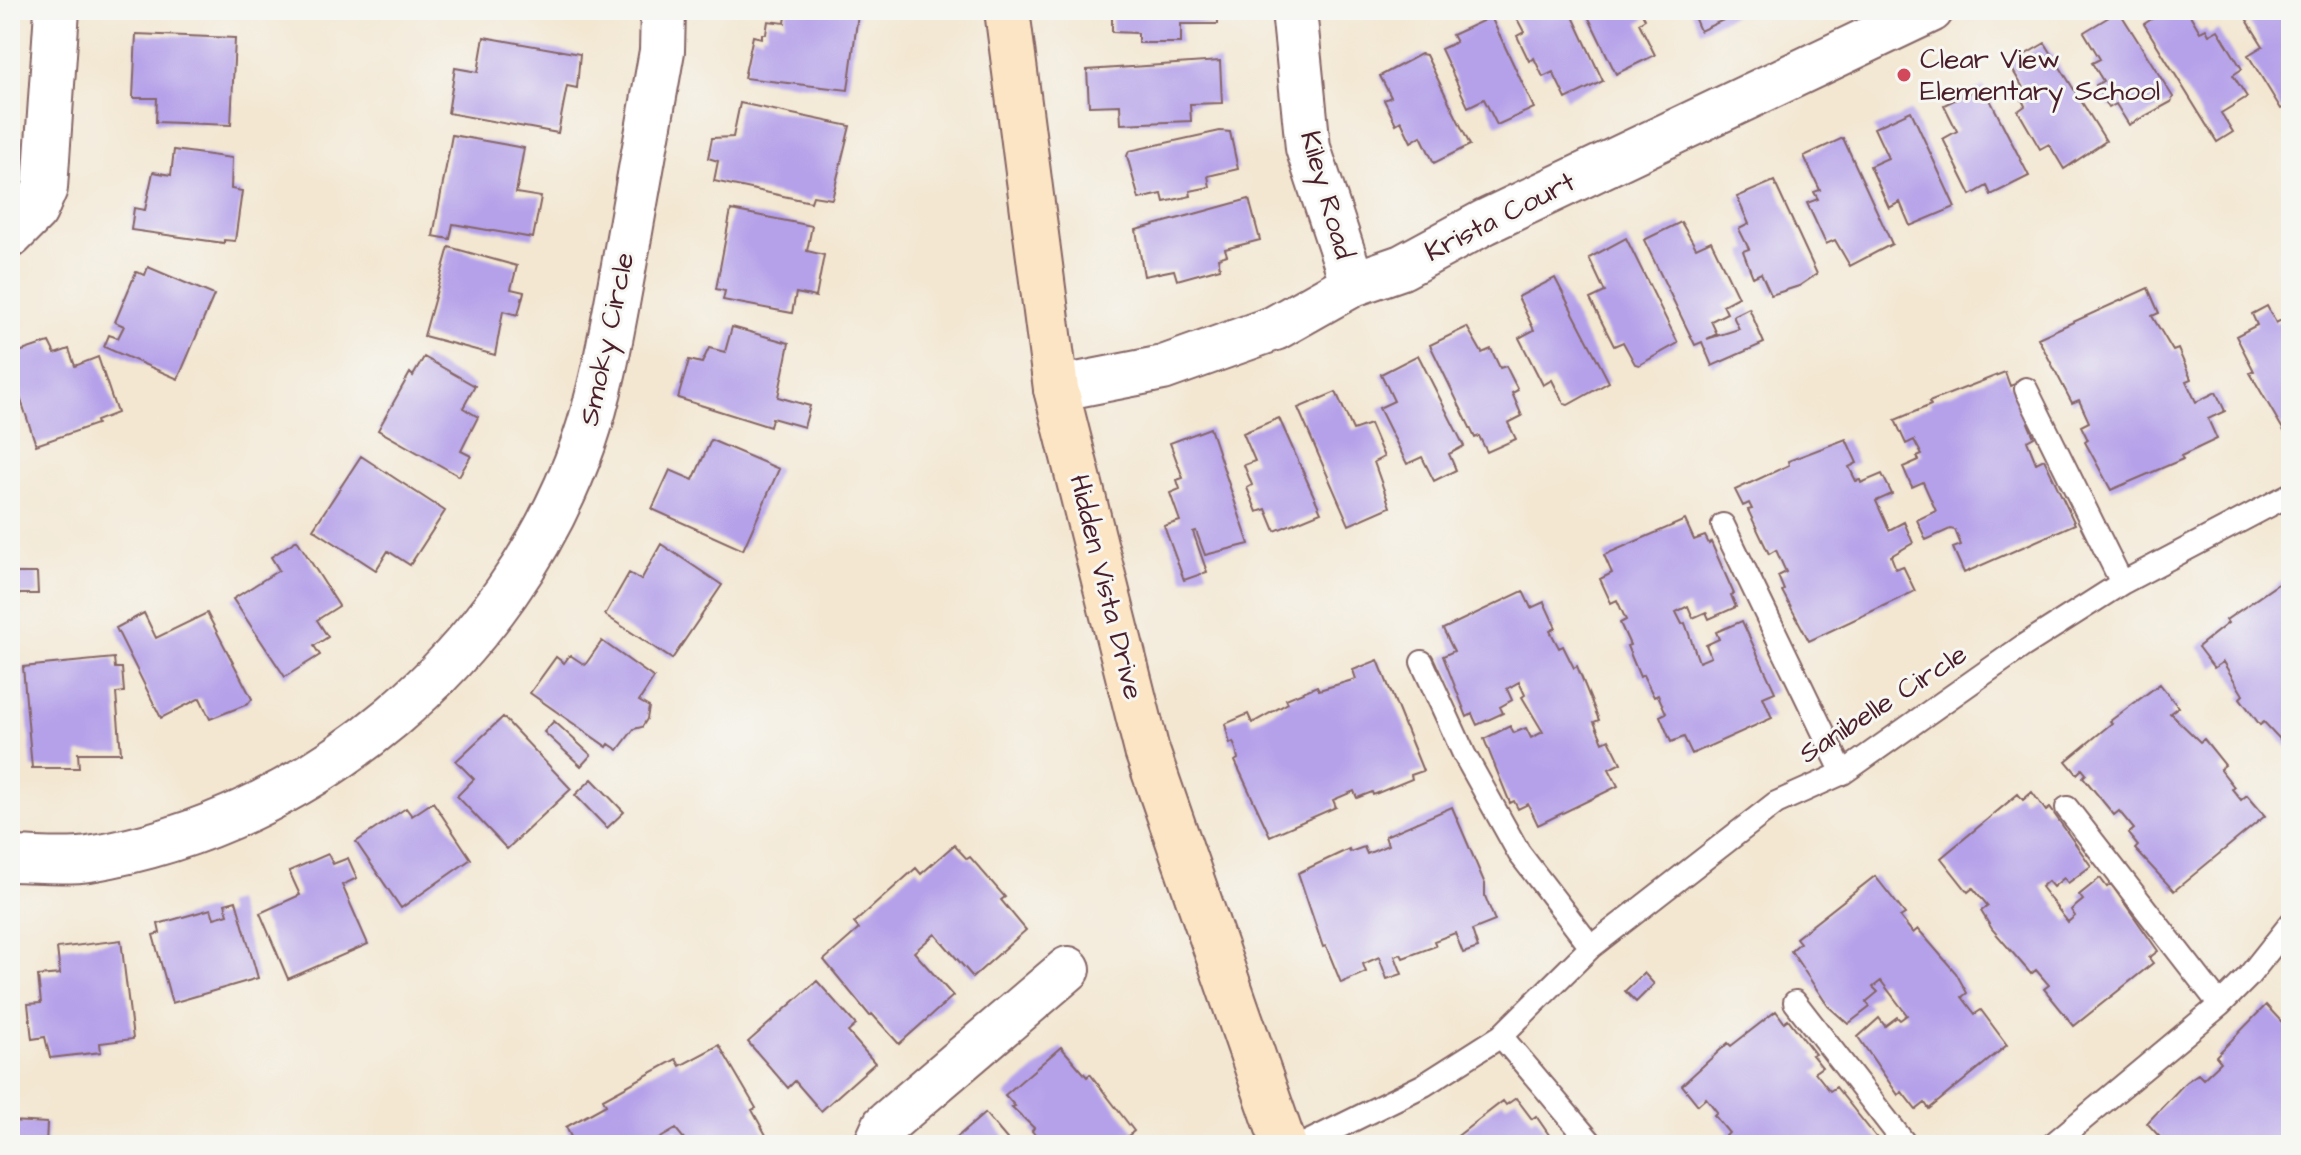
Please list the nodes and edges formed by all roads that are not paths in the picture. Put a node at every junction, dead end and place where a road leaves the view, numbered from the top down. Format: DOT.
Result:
graph roads {
  1 [pos="57,10"];
  2 [pos="663,10"];
  3 [pos="1007,10"];
  4 [pos="1294,10"];
  5 [pos="1931,10"];
  6 [pos="10,236"];
  7 [pos="1353,284"];
  8 [pos="1056,389"];
  9 [pos="2026,389"];
  10 [pos="2291,494"];
  11 [pos="1723,525"];
  12 [pos="2122,583"];
  13 [pos="1422,662"];
  14 [pos="1843,773"];
  15 [pos="2067,808"];
  16 [pos="10,859"];
  17 [pos="2291,923"];
  18 [pos="1591,947"];
  19 [pos="1068,969"];
  20 [pos="1795,1002"];
  21 [pos="2220,1005"];
  22 [pos="1501,1036"];
  23 [pos="876,1145"];
  24 [pos="1284,1145"];
  25 [pos="1302,1145"];
  26 [pos="1593,1145"];
  27 [pos="1906,1145"];
  28 [pos="2052,1145"];
  1 -- 6 [label="street"];
  2 -- 16 [label="street, Smoky Circle"];
  3 -- 8 [label="street, Hidden Vista Drive"];
  4 -- 7 [label="street, Kiley Road"];
  5 -- 7 [label="street, Krista Court"];
  7 -- 8 [label="street, Krista Court"];
  8 -- 24 [label="street, Hidden Vista Drive"];
  9 -- 12 [label="lane"];
  10 -- 12 [label="lane, Sanibelle Circle"];
  11 -- 14 [label="lane"];
  12 -- 14 [label="lane, Sanibelle Circle"];
  13 -- 18 [label="lane"];
  14 -- 18 [label="lane, Sanibelle Circle"];
  15 -- 21 [label="lane"];
  17 -- 21 [label="lane"];
  18 -- 22 [label="lane, Sanibelle Circle"];
  19 -- 23 [label="street"];
  20 -- 27 [label="lane"];
  21 -- 28 [label="lane"];
  22 -- 25 [label="lane, Sanibelle Circle"];
  22 -- 26 [label="lane"];
}
